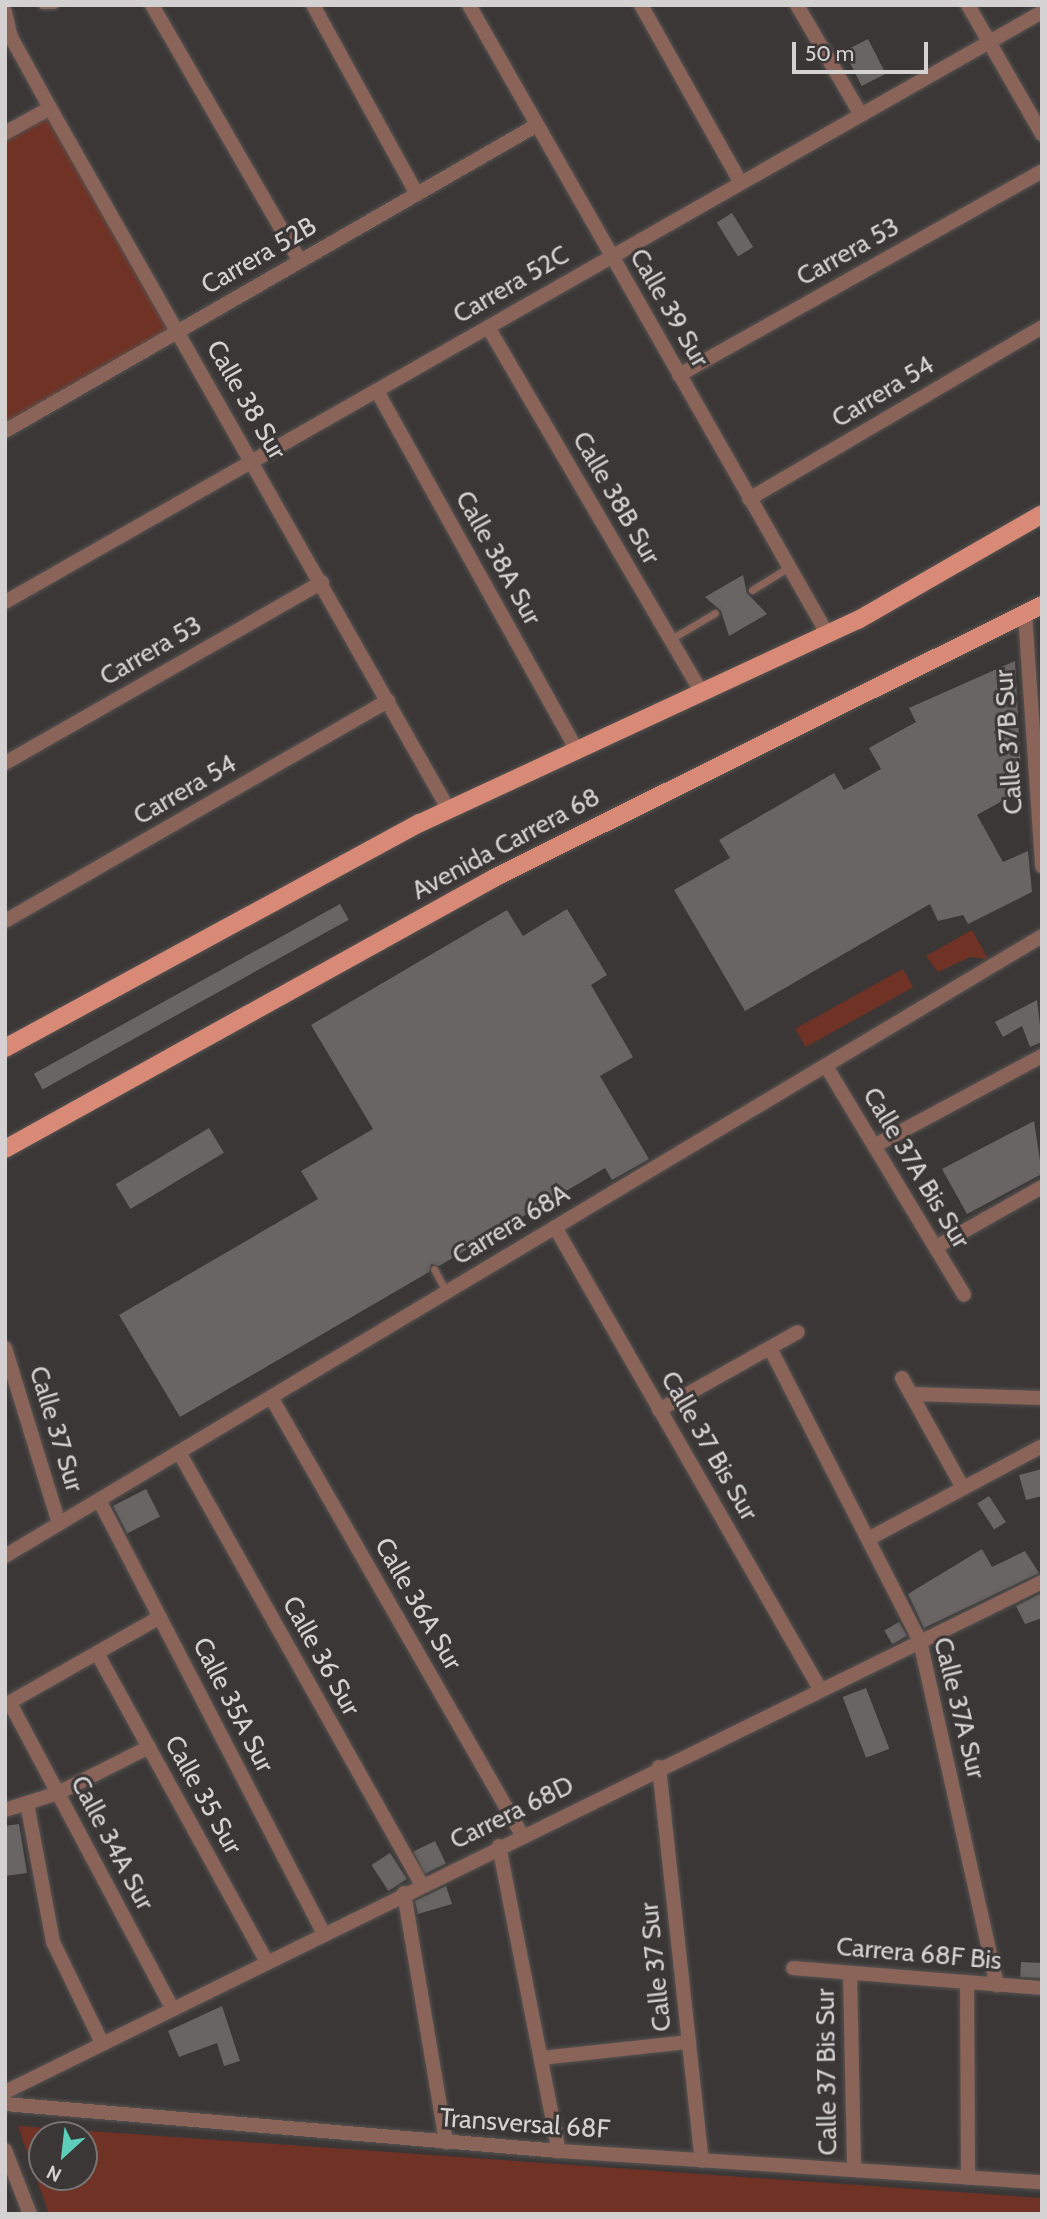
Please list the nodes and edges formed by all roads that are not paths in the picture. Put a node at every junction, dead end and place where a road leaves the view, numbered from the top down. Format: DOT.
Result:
graph roads {
  1 [pos="42,5"];
  2 [pos="54,5"];
  3 [pos="152,5"];
  4 [pos="313,5"];
  5 [pos="469,5"];
  6 [pos="641,5"];
  7 [pos="797,5"];
  8 [pos="968,5"];
  9 [pos="5,12"];
  10 [pos="1042,12"];
  11 [pos="989,42"];
  12 [pos="50,108"];
  13 [pos="861,115"];
  14 [pos="537,125"];
  15 [pos="5,133"];
  16 [pos="1042,134"];
  17 [pos="1042,171"];
  18 [pos="741,183"];
  19 [pos="417,194"];
  20 [pos="611,256"];
  21 [pos="300,261"];
  22 [pos="488,327"];
  23 [pos="1042,327"];
  24 [pos="178,331"];
  25 [pos="679,375"];
  26 [pos="377,391"];
  27 [pos="5,431"];
  28 [pos="253,462"];
  29 [pos="749,499"];
  30 [pos="1042,514"];
  31 [pos="789,567"];
  32 [pos="322,582"];
  33 [pos="752,590"];
  34 [pos="5,602"];
  35 [pos="1042,605"];
  36 [pos="715,612"];
  37 [pos="1025,614"];
  38 [pos="828,635"];
  39 [pos="671,639"];
  40 [pos="702,693"];
  41 [pos="388,701"];
  42 [pos="577,750"];
  43 [pos="5,763"];
  44 [pos="449,810"];
  45 [pos="1042,866"];
  46 [pos="5,921"];
  47 [pos="1042,936"];
  48 [pos="5,1048"];
  49 [pos="1042,1056"];
  50 [pos="826,1066"];
  51 [pos="874,1146"];
  52 [pos="5,1149"];
  53 [pos="1042,1187"];
  54 [pos="555,1227"];
  55 [pos="936,1247"];
  56 [pos="434,1269"];
  57 [pos="447,1292"];
  58 [pos="964,1295"];
  59 [pos="798,1332"];
  60 [pos="5,1348"];
  61 [pos="770,1348"];
  62 [pos="902,1378"];
  63 [pos="912,1394"];
  64 [pos="271,1397"];
  65 [pos="1042,1398"];
  66 [pos="659,1410"];
  67 [pos="1042,1446"];
  68 [pos="179,1452"];
  69 [pos="963,1488"];
  70 [pos="99,1500"];
  71 [pos="59,1524"];
  72 [pos="870,1538"];
  73 [pos="5,1556"];
  74 [pos="1042,1582"];
  75 [pos="160,1617"];
  76 [pos="920,1641"];
  77 [pos="97,1653"];
  78 [pos="820,1689"];
  79 [pos="8,1704"];
  80 [pos="149,1747"];
  81 [pos="659,1768"];
  82 [pos="58,1793"];
  83 [pos="27,1803"];
  84 [pos="5,1810"];
  85 [pos="522,1835"];
  86 [pos="499,1846"];
  87 [pos="421,1884"];
  88 [pos="404,1893"];
  89 [pos="323,1932"];
  90 [pos="266,1960"];
  91 [pos="793,1968"];
  92 [pos="850,1973"];
  93 [pos="967,1982"];
  94 [pos="997,1984"];
  95 [pos="1042,1988"];
  96 [pos="171,2007"];
  97 [pos="101,2041"];
  98 [pos="689,2042"];
  99 [pos="541,2058"];
  100 [pos="5,2092"];
  101 [pos="5,2104"];
  102 [pos="446,2142"];
  103 [pos="5,2150"];
  104 [pos="559,2151"];
  105 [pos="702,2161"];
  106 [pos="854,2170"];
  107 [pos="968,2178"];
  108 [pos="1042,2182"];
  109 [pos="30,2214"];
  1 -- 2 [label="lane"];
  3 -- 21 [label="street"];
  4 -- 19 [label="street"];
  5 -- 14 [label="street, Calle 39 Sur"];
  6 -- 18 [label="street"];
  7 -- 13 [label="street"];
  8 -- 11 [label="street"];
  9 -- 12 [label="street, Calle 38 Sur"];
  10 -- 11 [label="street, Carrera 52C"];
  11 -- 13 [label="street, Carrera 52C"];
  11 -- 16 [label="street"];
  12 -- 15 [label="street"];
  12 -- 24 [label="street, Calle 38 Sur"];
  13 -- 18 [label="street, Carrera 52C"];
  14 -- 19 [label="street, Carrera 52B"];
  14 -- 20 [label="street, Calle 39 Sur"];
  17 -- 25 [label="street, Carrera 53"];
  18 -- 20 [label="street, Carrera 52C"];
  19 -- 21 [label="street, Carrera 52B"];
  20 -- 22 [label="street, Carrera 52C"];
  20 -- 25 [label="street, Calle 39 Sur"];
  21 -- 24 [label="street, Carrera 52B"];
  22 -- 26 [label="street, Carrera 52C"];
  22 -- 39 [label="street, Calle 38B Sur"];
  23 -- 29 [label="street, Carrera 54"];
  24 -- 27 [label="street, Carrera 52B"];
  24 -- 28 [label="street, Calle 38 Sur"];
  25 -- 29 [label="street, Calle 39 Sur"];
  26 -- 28 [label="street, Carrera 52C"];
  26 -- 42 [label="street, Calle 38A Sur"];
  28 -- 32 [label="street, Calle 38 Sur"];
  28 -- 34 [label="street, Carrera 52C"];
  29 -- 31 [label="street, Calle 39 Sur"];
  30 -- 38 [label="main road, Avenida Carrera 68"];
  31 -- 33 [label="lane"];
  31 -- 38 [label="street, Calle 39 Sur"];
  32 -- 41 [label="street, Calle 38 Sur"];
  32 -- 43 [label="street, Carrera 53"];
  35 -- 37 [label="main road, Avenida Carrera 68"];
  36 -- 39 [label="lane"];
  37 -- 45 [label="street, Calle 37B Sur"];
  37 -- 52 [label="main road, Avenida Carrera 68"];
  38 -- 40 [label="main road, Avenida Carrera 68"];
  39 -- 40 [label="street, Calle 38B Sur"];
  40 -- 42 [label="main road, Avenida Carrera 68"];
  41 -- 44 [label="street, Calle 38 Sur"];
  41 -- 46 [label="street, Carrera 54"];
  42 -- 44 [label="main road, Avenida Carrera 68"];
  44 -- 48 [label="main road, Avenida Carrera 68"];
  47 -- 50 [label="street, Carrera 68A"];
  49 -- 51 [label="street"];
  50 -- 51 [label="street, Calle 37A Bis Sur"];
  50 -- 54 [label="street, Carrera 68A"];
  51 -- 55 [label="street, Calle 37A Bis Sur"];
  53 -- 55 [label="street"];
  54 -- 57 [label="street, Carrera 68A"];
  54 -- 66 [label="street, Calle 37 Bis Sur"];
  55 -- 58 [label="street, Calle 37A Bis Sur"];
  56 -- 57 [label="lane"];
  57 -- 64 [label="street, Carrera 68A"];
  59 -- 61 [label="street"];
  60 -- 71 [label="street, Calle 37 Sur"];
  61 -- 66 [label="street"];
  61 -- 72 [label="street, Calle 37A Sur"];
  62 -- 63 [label="street"];
  63 -- 65 [label="street"];
  63 -- 69 [label="street"];
  64 -- 68 [label="street, Carrera 68A"];
  64 -- 85 [label="street, Calle 36A Sur"];
  66 -- 78 [label="street, Calle 37 Bis Sur"];
  67 -- 69 [label="street"];
  68 -- 70 [label="street, Carrera 68A"];
  68 -- 87 [label="street, Calle 36 Sur"];
  69 -- 72 [label="street"];
  70 -- 71 [label="street, Carrera 68A"];
  70 -- 75 [label="street, Calle 35A Sur"];
  71 -- 73 [label="street, Carrera 68A"];
  72 -- 76 [label="street, Calle 37A Sur"];
  74 -- 76 [label="street, Carrera 68D"];
  75 -- 77 [label="street"];
  75 -- 89 [label="street, Calle 35A Sur"];
  76 -- 78 [label="street, Carrera 68D"];
  76 -- 94 [label="street, Calle 37A Sur"];
  77 -- 79 [label="street"];
  77 -- 80 [label="street, Calle 35 Sur"];
  78 -- 81 [label="street, Carrera 68D"];
  79 -- 82 [label="street, Calle 34A Sur"];
  80 -- 82 [label="street"];
  80 -- 90 [label="street, Calle 35 Sur"];
  81 -- 85 [label="street, Carrera 68D"];
  81 -- 98 [label="street, Calle 37 Sur"];
  82 -- 83 [label="street"];
  82 -- 96 [label="street, Calle 34A Sur"];
  83 -- 84 [label="street"];
  83 -- 97 [label="street"];
  85 -- 86 [label="street, Carrera 68D"];
  86 -- 87 [label="street, Carrera 68D"];
  86 -- 99 [label="street"];
  87 -- 88 [label="street, Carrera 68D"];
  88 -- 89 [label="street, Carrera 68D"];
  88 -- 102 [label="street"];
  89 -- 90 [label="street, Carrera 68D"];
  90 -- 96 [label="street, Carrera 68D"];
  91 -- 92 [label="street, Carrera 68F Bis"];
  92 -- 93 [label="street, Carrera 68F Bis"];
  92 -- 106 [label="street, Calle 37 Bis Sur"];
  93 -- 94 [label="street, Carrera 68F Bis"];
  93 -- 107 [label="street"];
  94 -- 95 [label="street, Carrera 68F Bis"];
  96 -- 97 [label="street, Carrera 68D"];
  97 -- 100 [label="street, Carrera 68D"];
  98 -- 99 [label="street"];
  98 -- 105 [label="street, Calle 37 Sur"];
  99 -- 104 [label="street"];
  101 -- 102 [label="street, Transversal 68F"];
  102 -- 104 [label="street, Transversal 68F"];
  103 -- 109 [label="street"];
  104 -- 105 [label="street, Transversal 68F"];
  105 -- 106 [label="street, Transversal 68F"];
  106 -- 107 [label="street, Transversal 68F"];
  107 -- 108 [label="street, Transversal 68F"];
}
